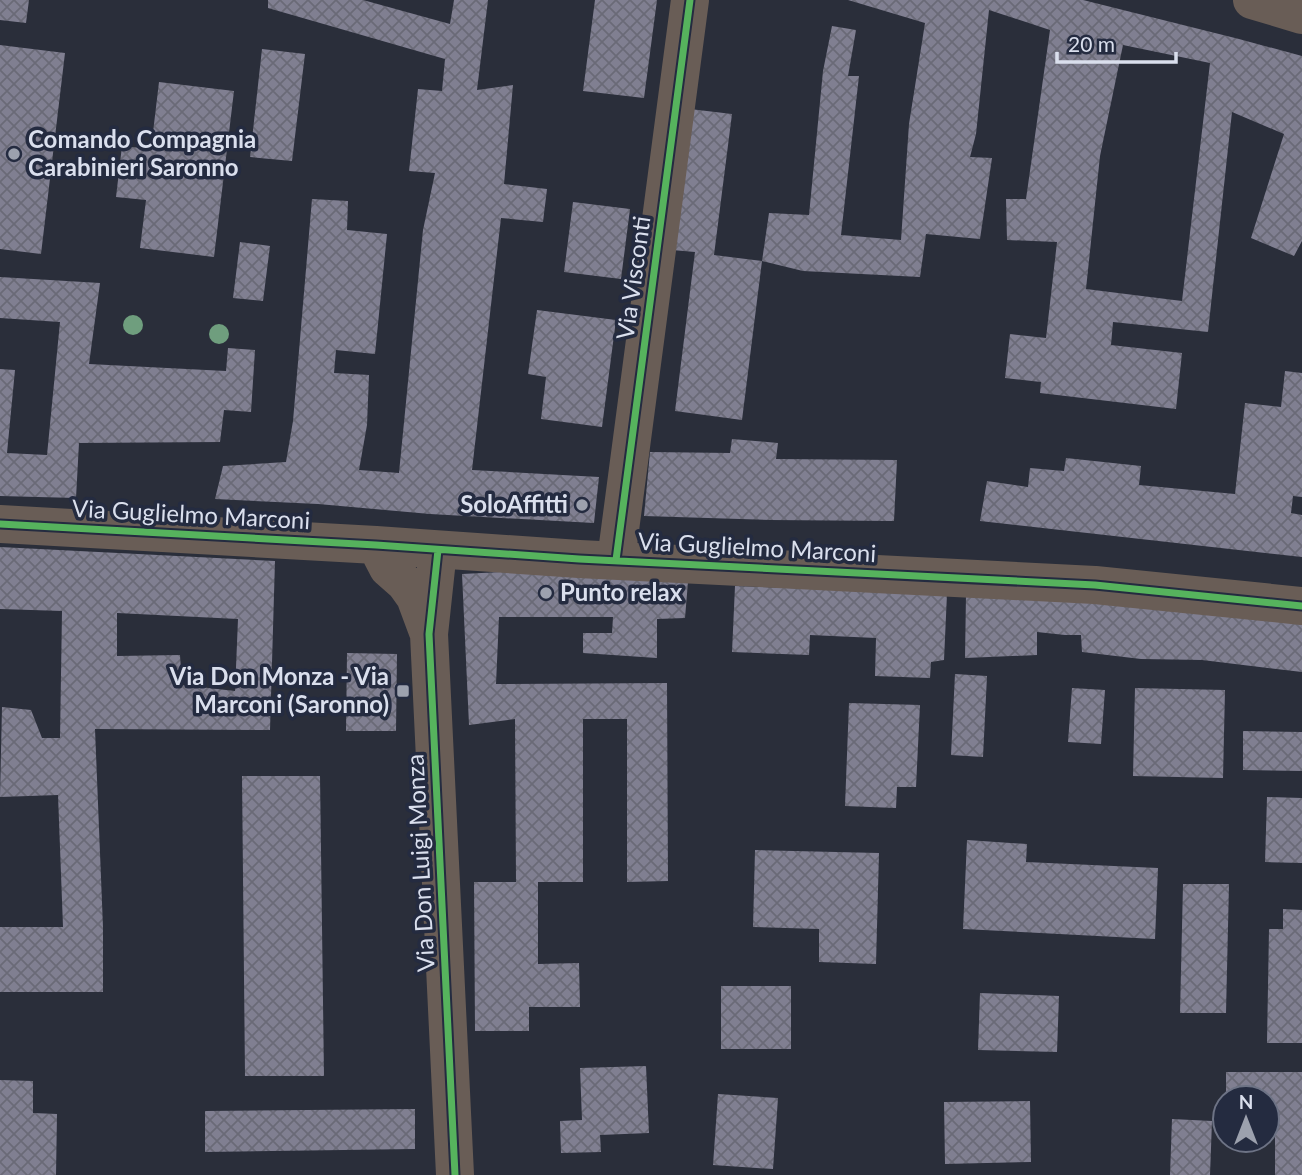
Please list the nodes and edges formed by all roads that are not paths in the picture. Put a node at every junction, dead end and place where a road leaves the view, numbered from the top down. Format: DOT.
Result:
graph roads {
  1 [pos="690,0"];
  2 [pos="1252,0"];
  3 [pos="1302,15"];
  4 [pos="0,524"];
  5 [pos="376,545"];
  6 [pos="438,550"];
  7 [pos="615,560"];
  8 [pos="1302,606"];
  9 [pos="429,634"];
  10 [pos="455,1175"];
  1 -- 7 [label="street, Via Visconti"];
  2 -- 3 [label="street"];
  4 -- 5 [label="street, Via Guglielmo Marconi"];
  5 -- 6 [label="street, Via Guglielmo Marconi"];
  5 -- 9 [label="street, Via Don Luigi Monza"];
  6 -- 7 [label="street, Via Guglielmo Marconi"];
  6 -- 9 [label="street, Via Don Luigi Monza"];
  7 -- 8 [label="street, Via Guglielmo Marconi"];
  9 -- 10 [label="street, Via Don Luigi Monza"];
}
